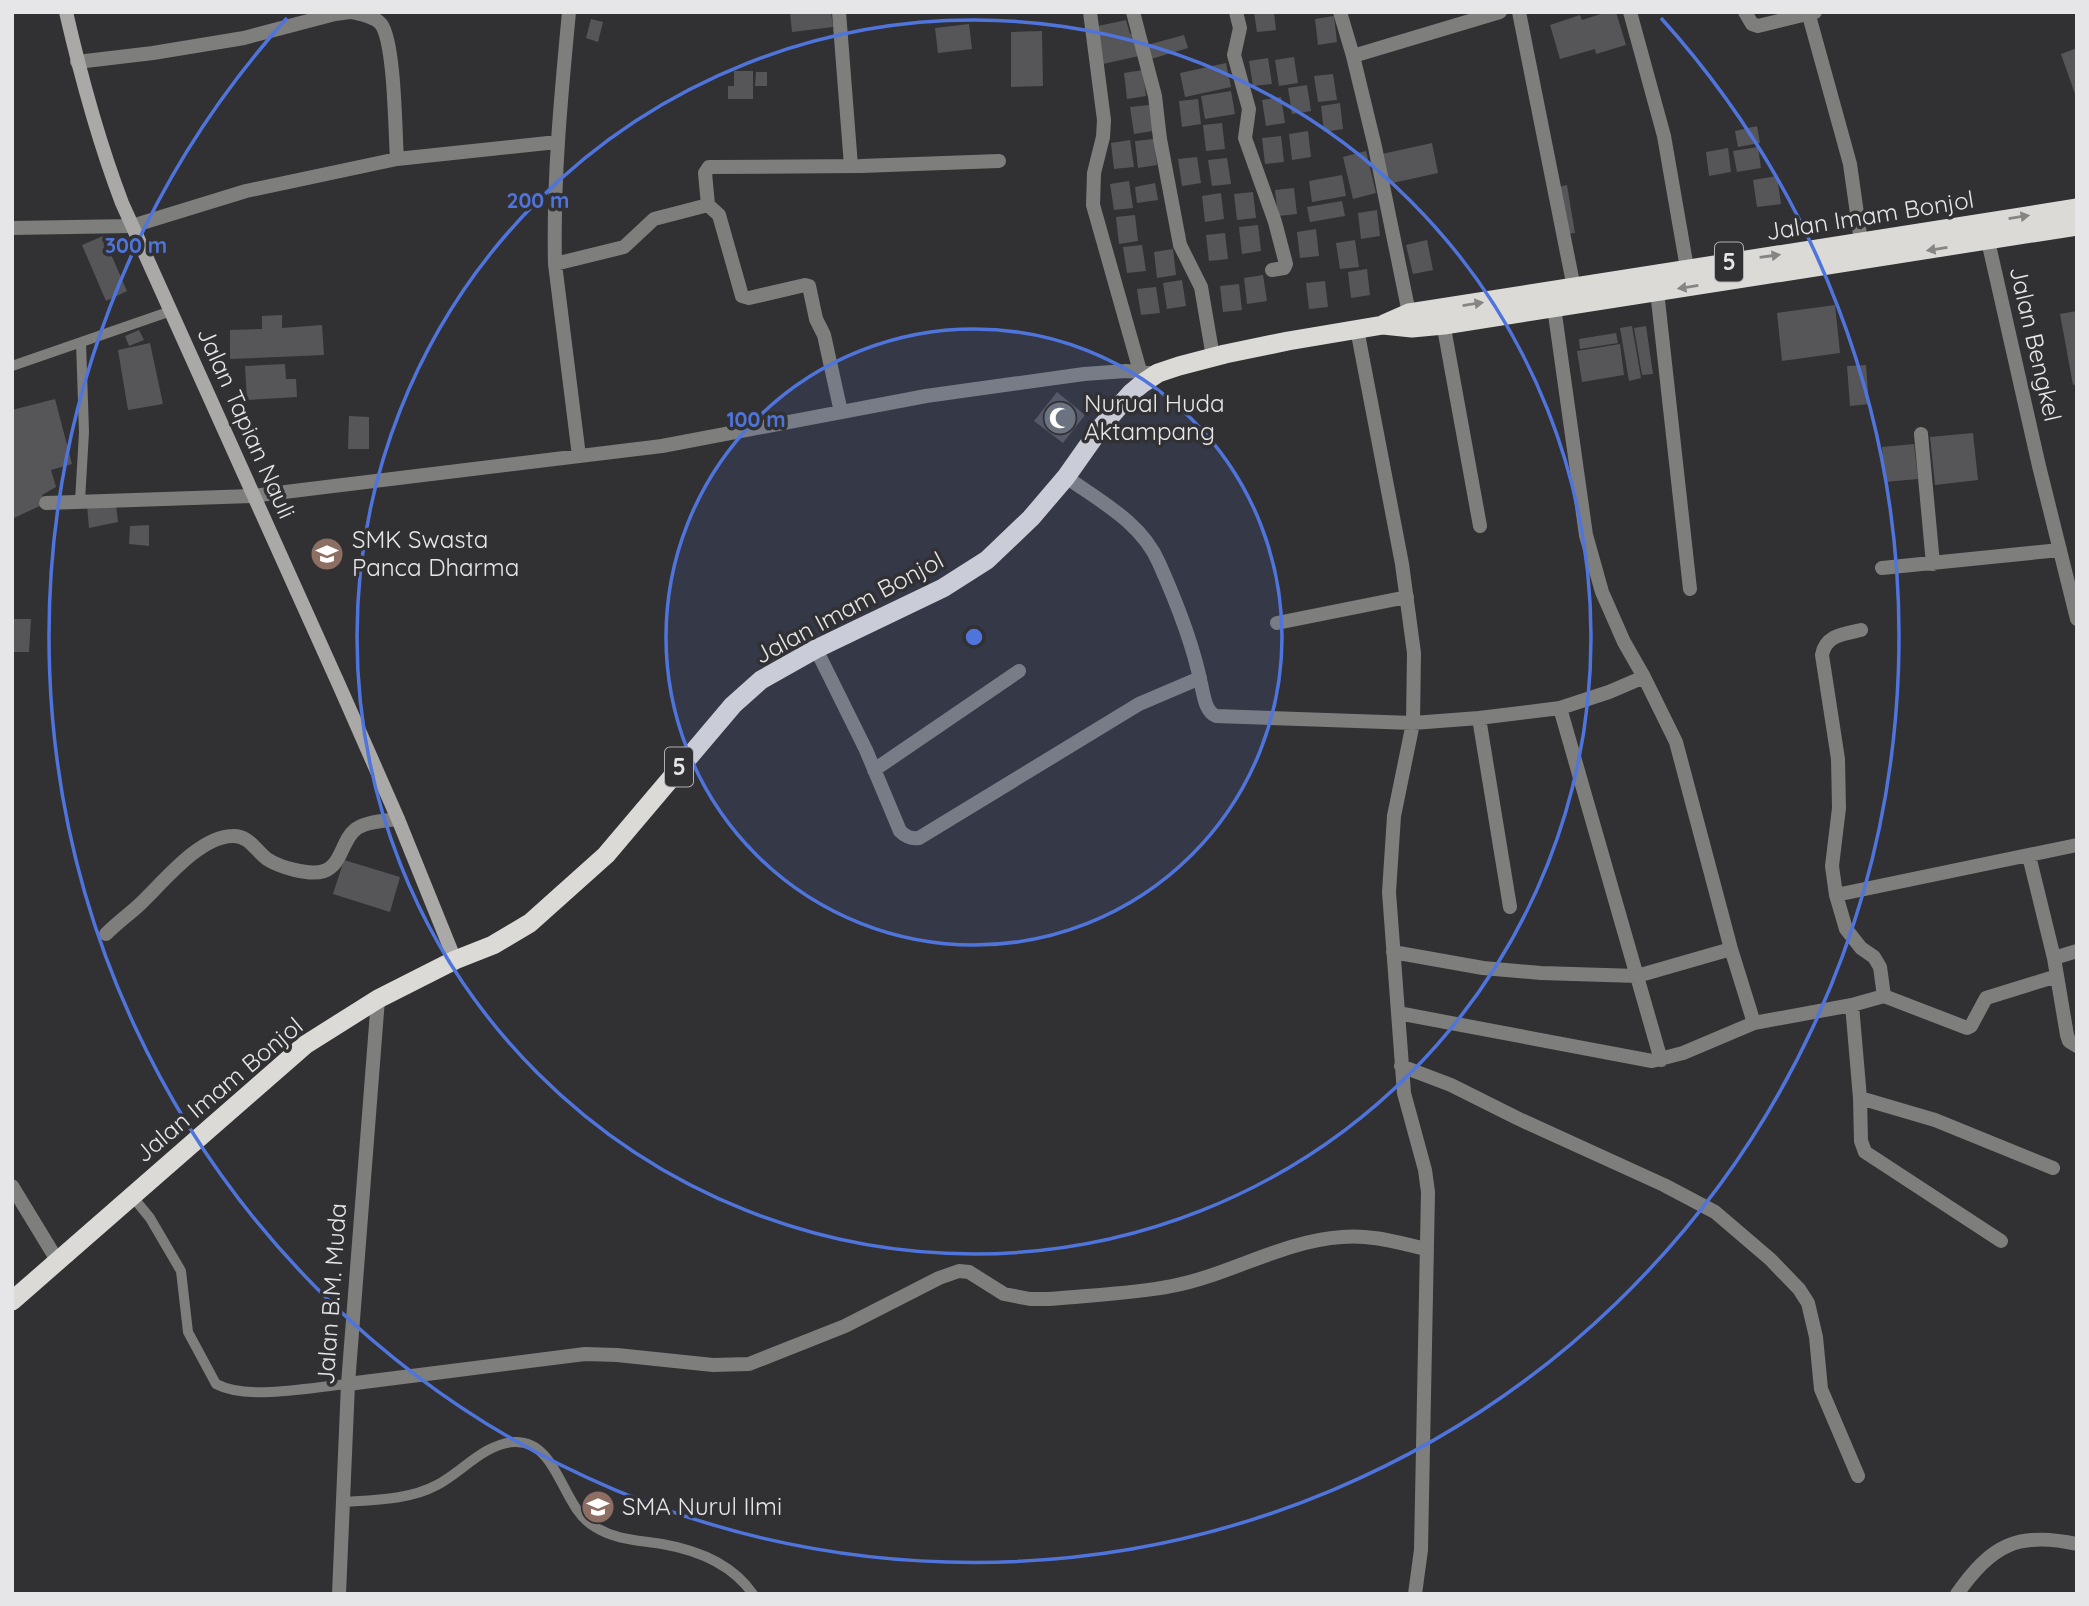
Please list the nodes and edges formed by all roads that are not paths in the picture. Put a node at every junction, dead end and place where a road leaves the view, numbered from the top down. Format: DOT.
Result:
graph roads {
  1 [pos="66,12"];
  2 [pos="351,12"];
  3 [pos="569,12"];
  4 [pos="839,12"];
  5 [pos="1090,12"];
  6 [pos="1133,12"];
  7 [pos="1236,12"];
  8 [pos="1340,12"];
  9 [pos="1500,12"];
  10 [pos="1519,12"];
  11 [pos="1630,12"];
  12 [pos="1745,12"];
  13 [pos="1810,13"];
  14 [pos="1353,56"];
  15 [pos="77,62"];
  16 [pos="557,142"];
  17 [pos="397,159"];
  18 [pos="999,161"];
  19 [pos="851,166"];
  20 [pos="708,205"];
  21 [pos="2077,208"];
  22 [pos="132,226"];
  23 [pos="2077,226"];
  24 [pos="12,228"];
  25 [pos="1986,232"];
  26 [pos="1862,252"];
  27 [pos="555,264"];
  28 [pos="1687,268"];
  29 [pos="1272,270"];
  30 [pos="1656,283"];
  31 [pos="1573,289"];
  32 [pos="1553,300"];
  33 [pos="171,311"];
  34 [pos="1442,317"];
  35 [pos="1411,321"];
  36 [pos="1357,329"];
  37 [pos="80,342"];
  38 [pos="1213,357"];
  39 [pos="12,366"];
  40 [pos="1149,372"];
  41 [pos="841,412"];
  42 [pos="1921,434"];
  43 [pos="579,456"];
  44 [pos="1066,477"];
  45 [pos="252,496"];
  46 [pos="80,501"];
  47 [pos="46,503"];
  48 [pos="1480,526"];
  49 [pos="2060,550"];
  50 [pos="1933,564"];
  51 [pos="1882,568"];
  52 [pos="1690,589"];
  53 [pos="1407,597"];
  54 [pos="2077,619"];
  55 [pos="1277,623"];
  56 [pos="1861,630"];
  57 [pos="816,649"];
  58 [pos="1019,671"];
  59 [pos="1644,677"];
  60 [pos="1200,678"];
  61 [pos="1560,708"];
  62 [pos="1479,718"];
  63 [pos="1413,723"];
  64 [pos="874,770"];
  65 [pos="398,819"];
  66 [pos="2077,845"];
  67 [pos="2029,856"];
  68 [pos="1836,895"];
  69 [pos="1510,907"];
  70 [pos="106,934"];
  71 [pos="1731,949"];
  72 [pos="2077,951"];
  73 [pos="1393,952"];
  74 [pos="2054,958"];
  75 [pos="455,960"];
  76 [pos="1637,976"];
  77 [pos="2057,976"];
  78 [pos="1884,996"];
  79 [pos="378,999"];
  80 [pos="1852,1005"];
  81 [pos="1398,1013"];
  82 [pos="1754,1023"];
  83 [pos="2077,1046"];
  84 [pos="1661,1060"];
  85 [pos="1401,1066"];
  86 [pos="1860,1098"];
  87 [pos="2053,1168"];
  88 [pos="12,1186"];
  89 [pos="132,1196"];
  90 [pos="2001,1241"];
  91 [pos="1426,1249"];
  92 [pos="57,1260"];
  93 [pos="12,1301"];
  94 [pos="348,1384"];
  95 [pos="1858,1476"];
  96 [pos="343,1503"];
  97 [pos="2077,1544"];
  98 [pos="339,1594"];
  99 [pos="753,1594"];
  100 [pos="1415,1594"];
  101 [pos="1957,1594"];
  1 -- 15 [label="main road, Jalan Tapian Nauli"];
  2 -- 15 [label="street"];
  2 -- 17 [label="street"];
  3 -- 16 [label="street"];
  4 -- 19 [label="street"];
  5 -- 40 [label="street"];
  6 -- 38 [label="street"];
  7 -- 29 [label="street"];
  8 -- 14 [label="street"];
  9 -- 14 [label="street"];
  10 -- 31 [label="street"];
  11 -- 28 [label="street"];
  12 -- 13 [label="street"];
  13 -- 26 [label="street"];
  14 -- 35 [label="street"];
  15 -- 22 [label="main road, Jalan Tapian Nauli"];
  16 -- 17 [label="street"];
  16 -- 27 [label="street"];
  17 -- 22 [label="street"];
  18 -- 19 [label="street"];
  19 -- 20 [label="street"];
  20 -- 27 [label="street"];
  20 -- 41 [label="street"];
  25 -- 21 [label="highway, Jalan Imam Bonjol / 5, one-way"];
  22 -- 24 [label="street"];
  22 -- 33 [label="main road, Jalan Tapian Nauli"];
  23 -- 25 [label="highway, Jalan Imam Bonjol / 5"];
  25 -- 26 [label="highway, Jalan Imam Bonjol / 5"];
  25 -- 49 [label="street, Jalan Bengkel"];
  28 -- 26 [label="highway, Jalan Imam Bonjol / 5, one-way"];
  26 -- 30 [label="highway, Jalan Imam Bonjol / 5, one-way"];
  27 -- 43 [label="street"];
  28 -- 30 [label="highway, Jalan Imam Bonjol / 5"];
  30 -- 31 [label="highway, Jalan Imam Bonjol / 5"];
  30 -- 32 [label="highway, Jalan Imam Bonjol / 5"];
  30 -- 52 [label="street"];
  31 -- 32 [label="highway, Jalan Imam Bonjol / 5"];
  32 -- 34 [label="highway, Jalan Imam Bonjol / 5"];
  32 -- 59 [label="street"];
  33 -- 37 [label="lane"];
  33 -- 45 [label="main road, Jalan Tapian Nauli"];
  34 -- 35 [label="highway, Jalan Imam Bonjol / 5"];
  34 -- 48 [label="street"];
  35 -- 36 [label="highway, Jalan Imam Bonjol / 5"];
  36 -- 38 [label="highway, Jalan Imam Bonjol / 5"];
  36 -- 53 [label="street"];
  37 -- 39 [label="lane"];
  37 -- 46 [label="lane"];
  38 -- 40 [label="highway, Jalan Imam Bonjol / 5"];
  40 -- 41 [label="street"];
  40 -- 44 [label="highway, Jalan Imam Bonjol / 5"];
  41 -- 43 [label="street"];
  42 -- 50 [label="street"];
  43 -- 45 [label="street"];
  44 -- 57 [label="highway, Jalan Imam Bonjol / 5"];
  44 -- 60 [label="street"];
  45 -- 46 [label="street"];
  45 -- 65 [label="main road, Jalan Tapian Nauli"];
  46 -- 47 [label="street"];
  49 -- 50 [label="street"];
  49 -- 54 [label="street, Jalan Bengkel"];
  50 -- 51 [label="street"];
  53 -- 55 [label="street"];
  53 -- 63 [label="street"];
  56 -- 68 [label="street"];
  57 -- 64 [label="street"];
  57 -- 75 [label="highway, Jalan Imam Bonjol / 5"];
  58 -- 64 [label="street"];
  59 -- 61 [label="street"];
  59 -- 71 [label="street"];
  60 -- 63 [label="street"];
  60 -- 64 [label="street"];
  61 -- 62 [label="street"];
  61 -- 76 [label="street"];
  62 -- 63 [label="street"];
  62 -- 69 [label="street"];
  63 -- 73 [label="street"];
  65 -- 70 [label="street"];
  65 -- 75 [label="main road, Jalan Tapian Nauli"];
  66 -- 67 [label="street"];
  67 -- 68 [label="street"];
  67 -- 74 [label="street"];
  68 -- 78 [label="street"];
  71 -- 76 [label="street"];
  71 -- 82 [label="street"];
  72 -- 74 [label="street"];
  73 -- 76 [label="street"];
  73 -- 81 [label="street"];
  74 -- 77 [label="street"];
  75 -- 79 [label="highway, Jalan Imam Bonjol / 5"];
  76 -- 84 [label="street"];
  77 -- 78 [label="street"];
  77 -- 83 [label="street"];
  78 -- 80 [label="street"];
  79 -- 89 [label="highway, Jalan Imam Bonjol / 5"];
  79 -- 94 [label="street, Jalan B.M. Muda"];
  80 -- 82 [label="street"];
  80 -- 86 [label="street"];
  81 -- 84 [label="street"];
  81 -- 85 [label="street"];
  82 -- 84 [label="street"];
  85 -- 91 [label="street"];
  85 -- 95 [label="street"];
  86 -- 87 [label="street"];
  86 -- 90 [label="street"];
  88 -- 92 [label="street"];
  89 -- 92 [label="highway, Jalan Imam Bonjol / 5"];
  89 -- 94 [label="lane"];
  91 -- 94 [label="street"];
  91 -- 100 [label="street"];
  92 -- 93 [label="highway, Jalan Imam Bonjol / 5"];
  94 -- 96 [label="street, Jalan B.M. Muda"];
  96 -- 98 [label="street, Jalan B.M. Muda"];
  96 -- 99 [label="lane"];
  97 -- 101 [label="street"];
}
